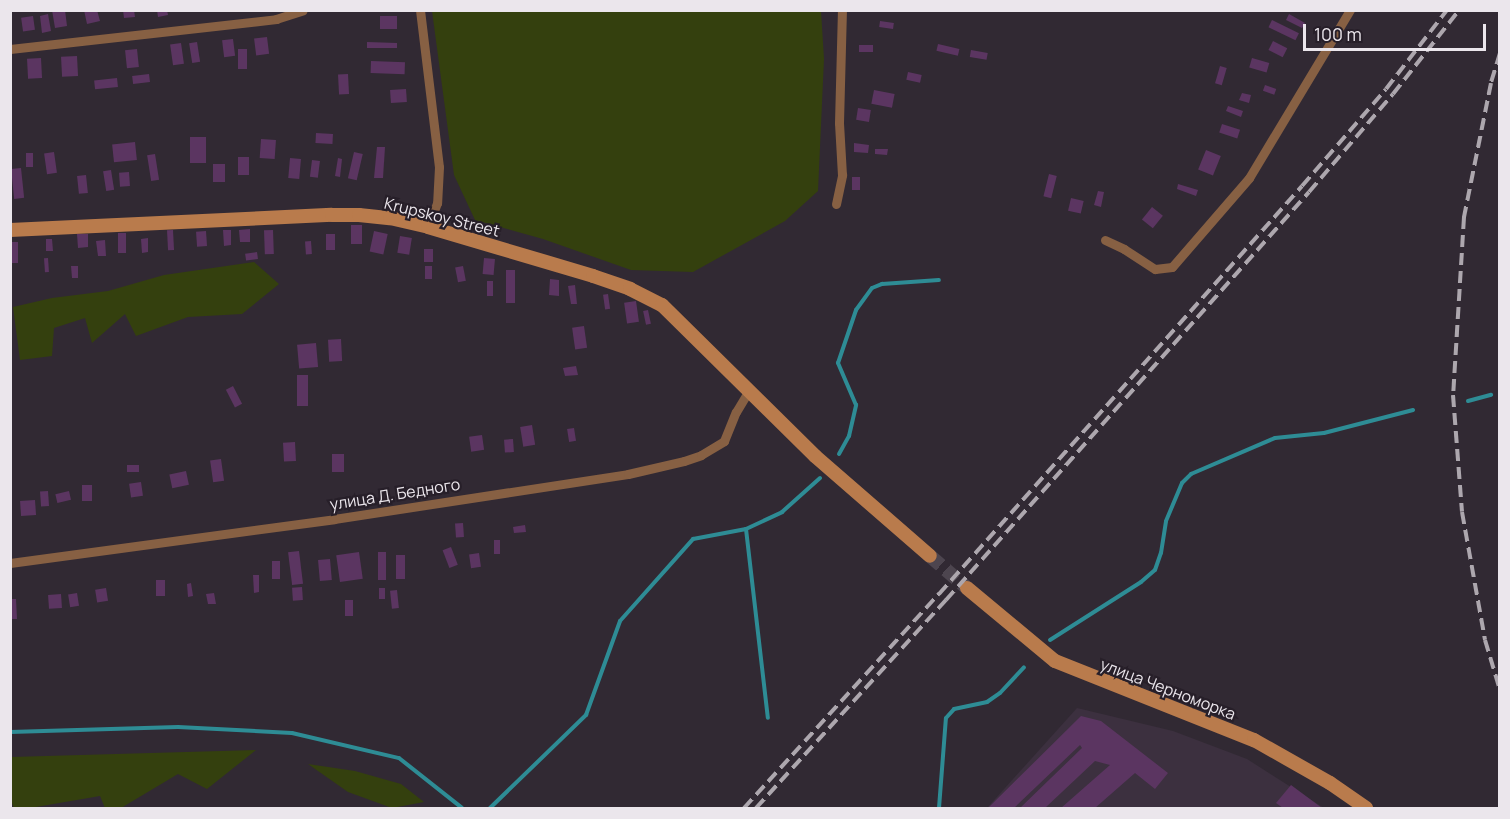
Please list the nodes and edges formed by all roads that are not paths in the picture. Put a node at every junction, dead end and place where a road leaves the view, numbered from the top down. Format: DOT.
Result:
graph roads {
  1 [pos="303,10"];
  2 [pos="420,10"];
  3 [pos="842,10"];
  4 [pos="1350,10"];
  5 [pos="10,49"];
  6 [pos="836,204"];
  7 [pos="428,227"];
  8 [pos="10,230"];
  9 [pos="1105,240"];
  10 [pos="748,392"];
  11 [pos="930,556"];
  12 [pos="10,563"];
  13 [pos="967,588"];
  14 [pos="1366,808"];
  1 -- 5 [label="street"];
  2 -- 7 [label="street"];
  3 -- 6 [label="street"];
  4 -- 9 [label="street"];
  7 -- 8 [label="street, Krupskoy Street"];
  7 -- 10 [label="street, Krupskoy Street"];
  10 -- 11 [label="street"];
  10 -- 12 [label="street, улица Д. Бедного"];
  13 -- 14 [label="street, улица Черноморка"];
}
